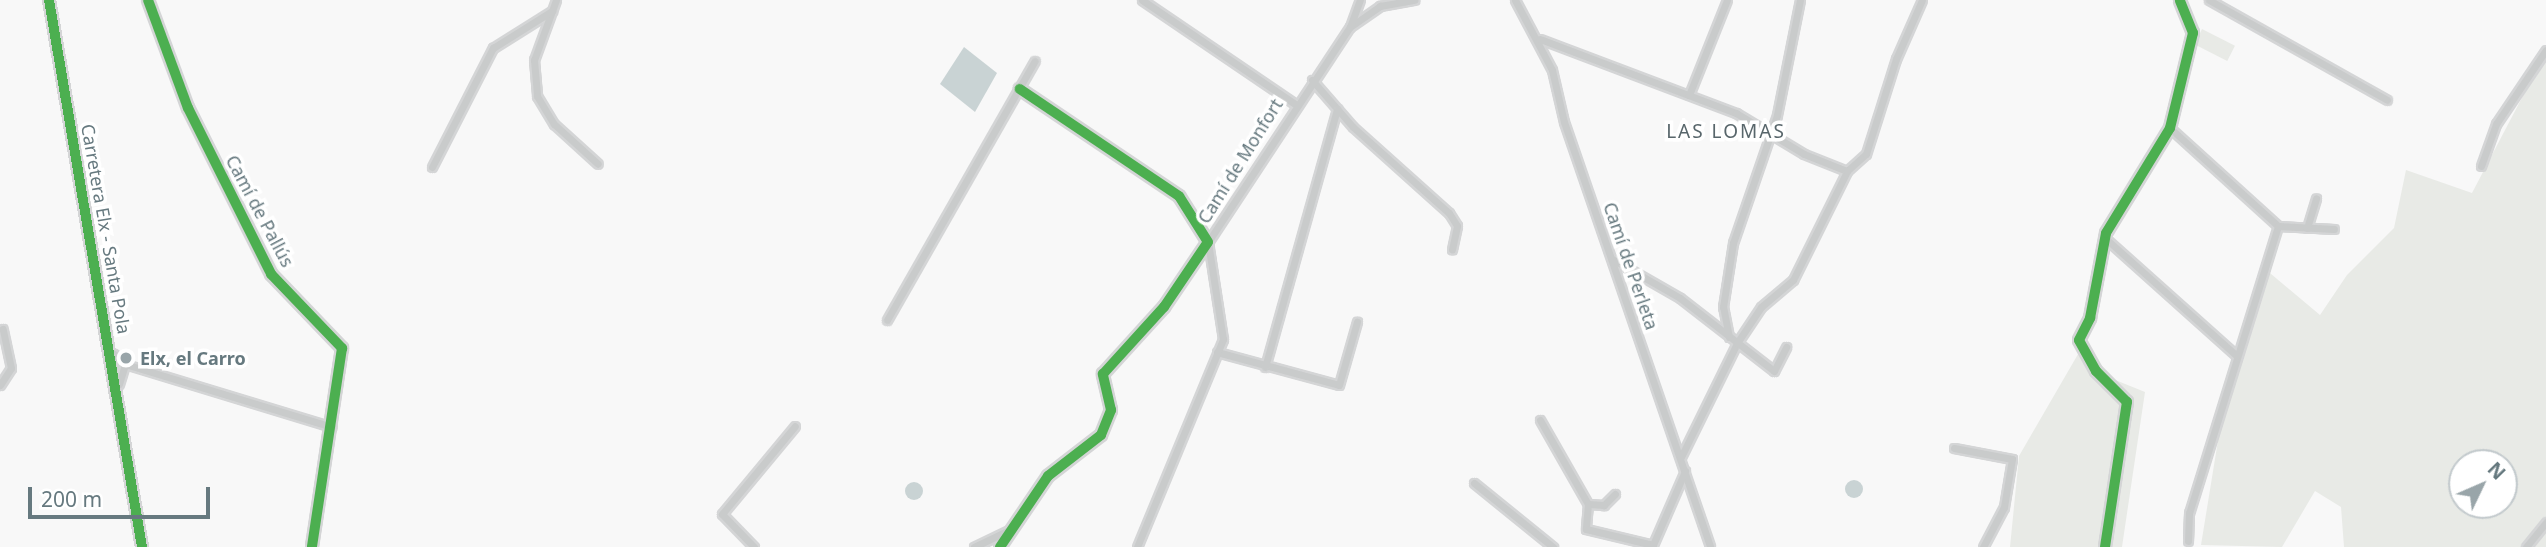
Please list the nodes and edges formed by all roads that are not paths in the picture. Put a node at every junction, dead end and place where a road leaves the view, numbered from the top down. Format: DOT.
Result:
graph roads {
  1 [pos="51,0"];
  2 [pos="149,0"];
  3 [pos="556,0"];
  4 [pos="1142,0"];
  5 [pos="1360,0"];
  6 [pos="1414,0"];
  7 [pos="1515,0"];
  8 [pos="1727,0"];
  9 [pos="1800,0"];
  10 [pos="1922,0"];
  11 [pos="2180,0"];
  12 [pos="2209,0"];
  13 [pos="552,11"];
  14 [pos="1350,27"];
  15 [pos="1540,39"];
  16 [pos="2546,50"];
  17 [pos="1035,61"];
  18 [pos="1312,80"];
  19 [pos="1020,89"];
  20 [pos="1689,95"];
  21 [pos="2387,100"];
  22 [pos="1295,104"];
  23 [pos="1337,109"];
  24 [pos="2170,128"];
  25 [pos="1771,134"];
  26 [pos="598,164"];
  27 [pos="2481,166"];
  28 [pos="432,167"];
  29 [pos="1847,171"];
  30 [pos="2316,198"];
  31 [pos="2278,226"];
  32 [pos="2307,228"];
  33 [pos="2334,229"];
  34 [pos="2105,238"];
  35 [pos="1208,242"];
  36 [pos="1452,249"];
  37 [pos="1612,259"];
  38 [pos="887,320"];
  39 [pos="1357,322"];
  40 [pos="3,329"];
  41 [pos="1729,337"];
  42 [pos="1737,343"];
  43 [pos="1786,347"];
  44 [pos="1217,352"];
  45 [pos="114,355"];
  46 [pos="2236,355"];
  47 [pos="125,364"];
  48 [pos="1265,367"];
  49 [pos="118,384"];
  50 [pos="0,385"];
  51 [pos="1540,420"];
  52 [pos="795,426"];
  53 [pos="332,427"];
  54 [pos="1954,447"];
  55 [pos="1681,457"];
  56 [pos="1685,471"];
  57 [pos="1474,483"];
  58 [pos="1615,494"];
  59 [pos="1588,504"];
  60 [pos="2546,522"];
  61 [pos="1012,528"];
  62 [pos="2188,541"];
  63 [pos="1653,546"];
  64 [pos="144,547"];
  65 [pos="312,547"];
  66 [pos="754,547"];
  67 [pos="974,547"];
  68 [pos="1000,547"];
  69 [pos="1137,547"];
  70 [pos="1553,547"];
  71 [pos="1710,547"];
  72 [pos="1983,547"];
  73 [pos="2105,547"];
  74 [pos="2526,547"];
  1 -- 45 [label="street, Carretera Elx - Santa Pola"];
  1 -- 64 [label="street, Carretera Elx - Santa Pola"];
  2 -- 53 [label="street, Camí de Pallús"];
  3 -- 13 [label="street"];
  4 -- 22 [label="street"];
  5 -- 14 [label="street, Camí de Monfort"];
  6 -- 14 [label="street"];
  7 -- 15 [label="street, Camí de Perleta"];
  8 -- 20 [label="street"];
  9 -- 25 [label="street"];
  10 -- 29 [label="street"];
  11 -- 24 [label="street"];
  12 -- 21 [label="street"];
  13 -- 26 [label="street"];
  13 -- 28 [label="street"];
  14 -- 18 [label="street, Camí de Monfort"];
  15 -- 20 [label="street"];
  15 -- 37 [label="street, Camí de Perleta"];
  16 -- 27 [label="street"];
  17 -- 19 [label="street"];
  18 -- 22 [label="street, Camí de Monfort"];
  18 -- 23 [label="street"];
  19 -- 35 [label="street"];
  19 -- 38 [label="street"];
  20 -- 25 [label="street"];
  22 -- 35 [label="street, Camí de Monfort"];
  23 -- 36 [label="street"];
  23 -- 48 [label="street"];
  24 -- 31 [label="street"];
  24 -- 34 [label="street"];
  25 -- 29 [label="street"];
  25 -- 41 [label="street"];
  29 -- 42 [label="street"];
  30 -- 32 [label="street"];
  31 -- 32 [label="street"];
  31 -- 46 [label="street"];
  32 -- 33 [label="street"];
  34 -- 46 [label="street"];
  34 -- 73 [label="street"];
  35 -- 44 [label="street, Camí de Monfort"];
  35 -- 61 [label="street"];
  37 -- 41 [label="street"];
  37 -- 55 [label="street, Camí de Perleta"];
  39 -- 48 [label="street"];
  40 -- 50 [label="street"];
  41 -- 42 [label="street"];
  42 -- 43 [label="street"];
  42 -- 55 [label="street"];
  44 -- 48 [label="street"];
  44 -- 69 [label="street, Camí de Monfort"];
  45 -- 47 [label="street"];
  45 -- 49 [label="street, Carretera Elx - Santa Pola"];
  46 -- 62 [label="street"];
  47 -- 49 [label="street"];
  47 -- 53 [label="street"];
  49 -- 64 [label="street, Carretera Elx - Santa Pola"];
  51 -- 59 [label="street"];
  52 -- 66 [label="street"];
  53 -- 65 [label="street, Camí de Pallús"];
  54 -- 72 [label="street"];
  55 -- 56 [label="street, Camí de Perleta"];
  56 -- 63 [label="street"];
  56 -- 71 [label="street, Camí de Perleta"];
  57 -- 70 [label="street"];
  58 -- 59 [label="street"];
  59 -- 63 [label="street"];
  60 -- 74 [label="street"];
  61 -- 67 [label="street"];
  61 -- 68 [label="street"];
}
